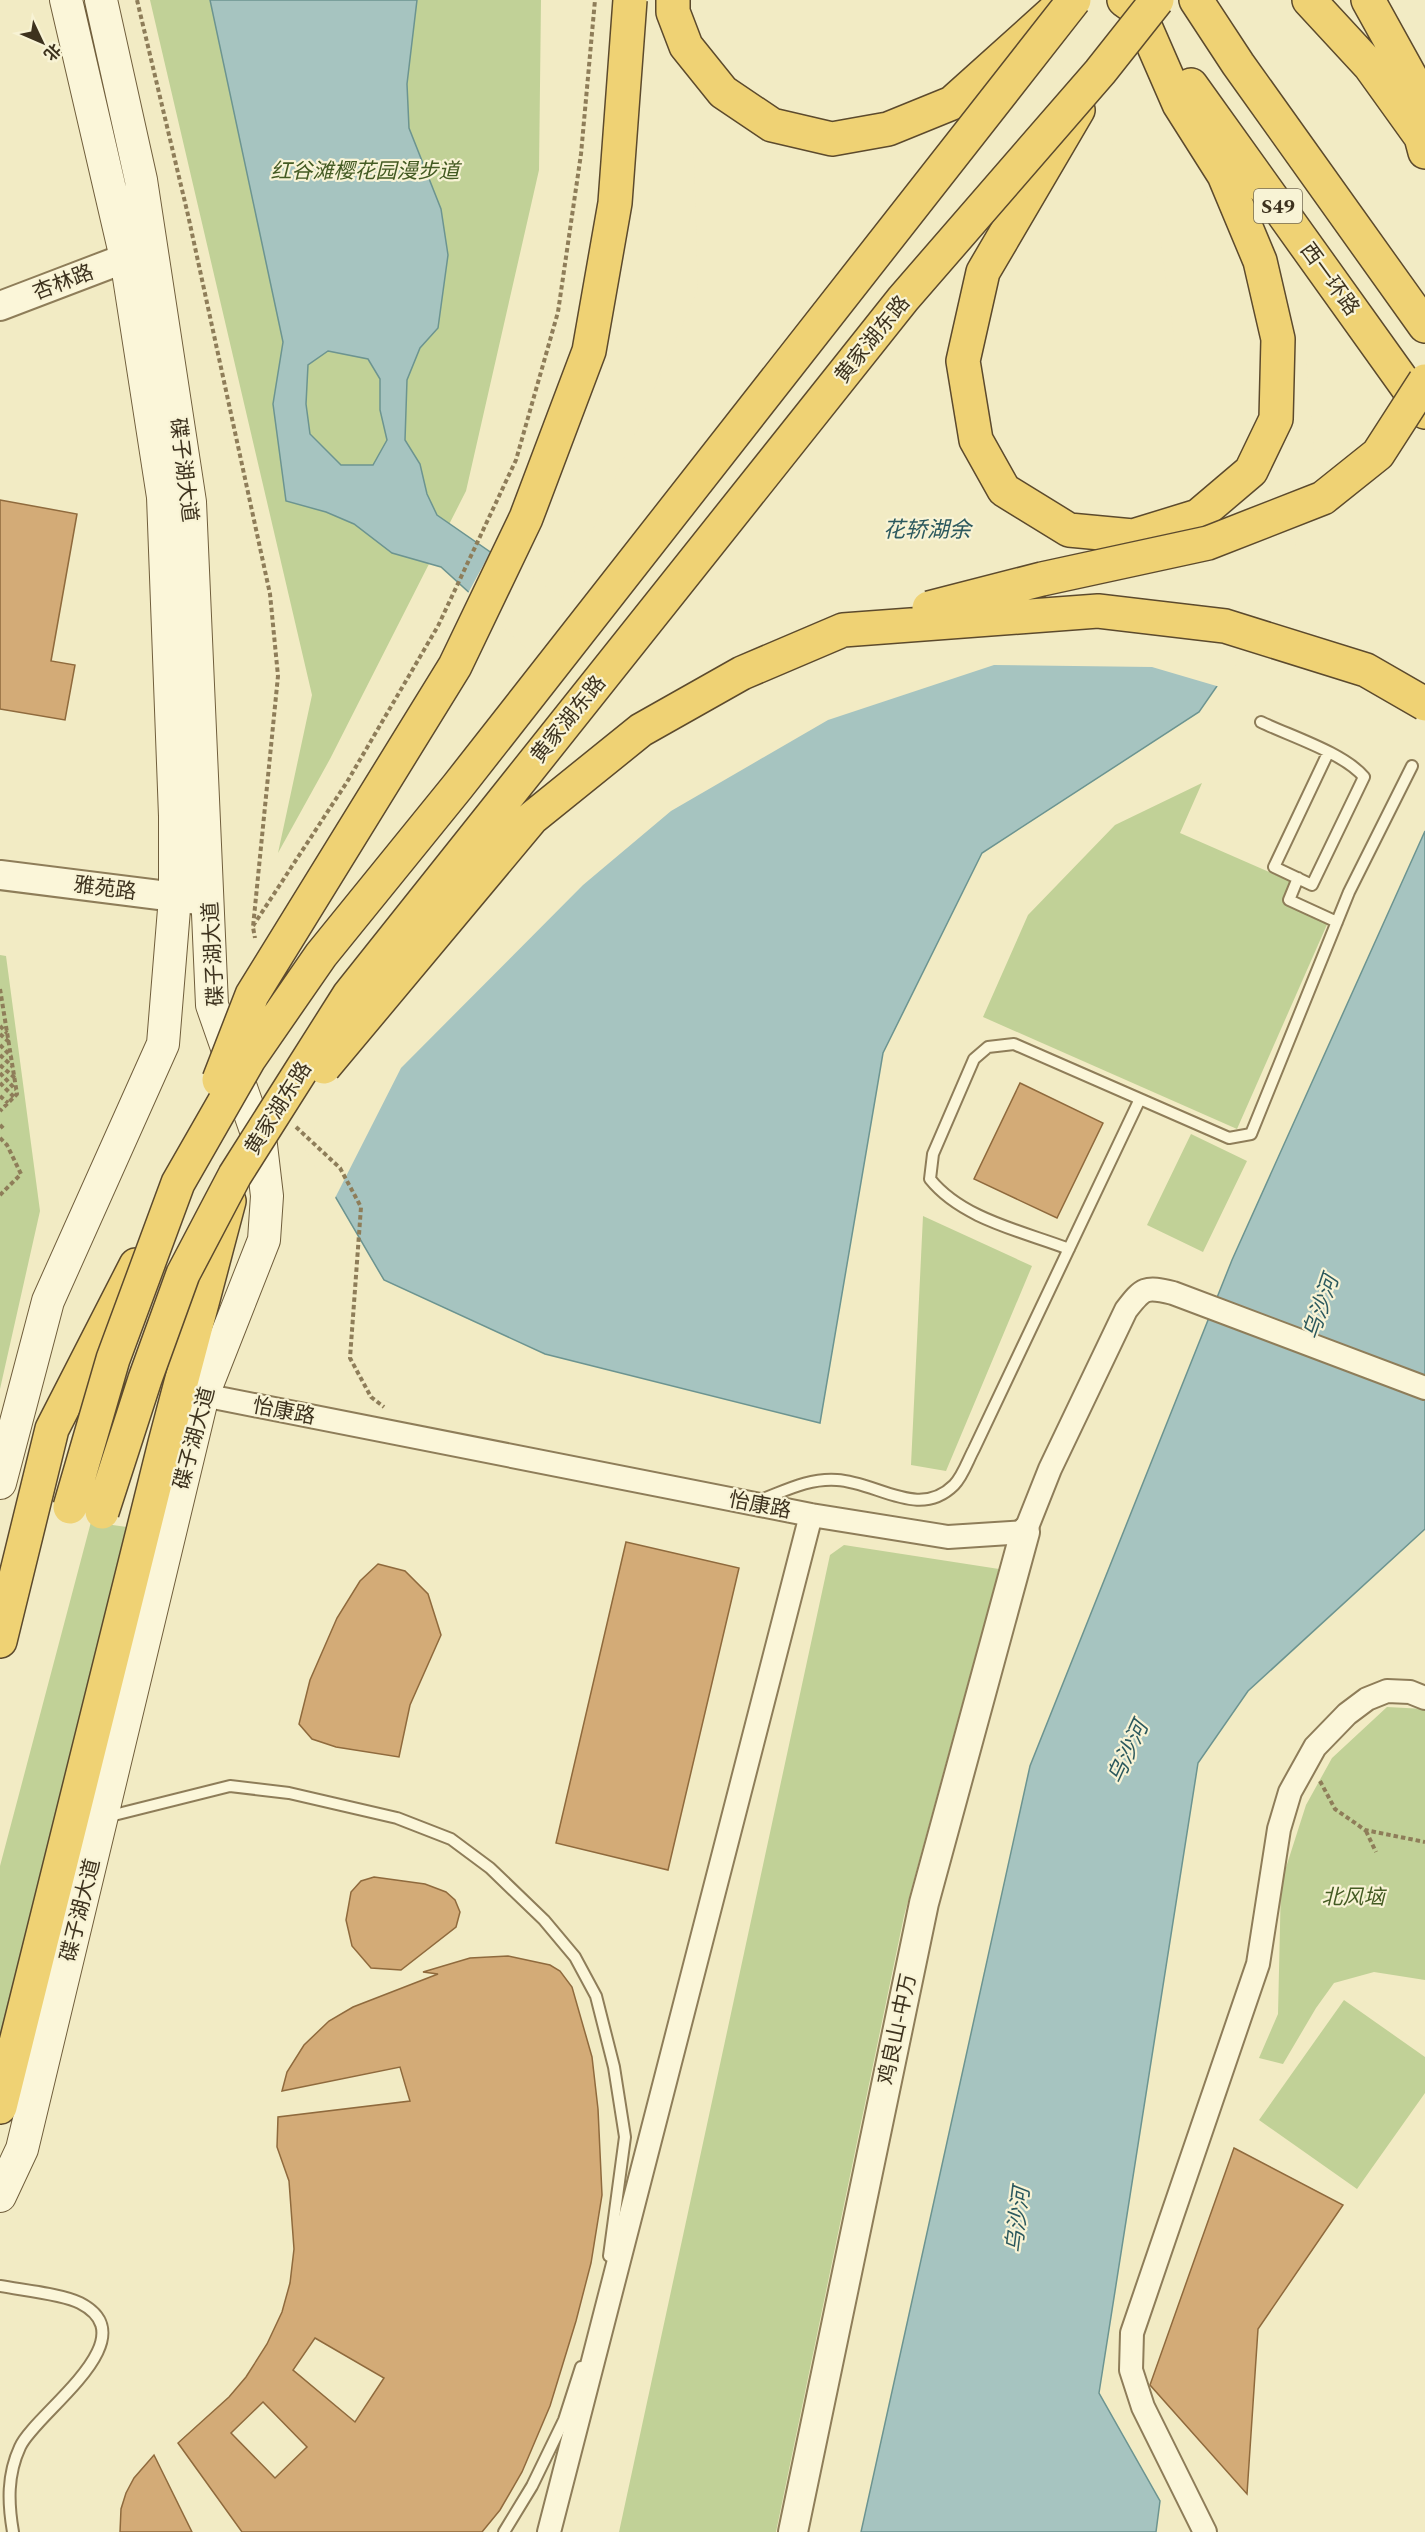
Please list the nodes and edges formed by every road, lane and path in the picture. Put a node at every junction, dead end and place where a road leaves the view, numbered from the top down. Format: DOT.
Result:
graph roads {
  1 [pos="66,0"];
  2 [pos="101,0"];
  3 [pos="137,0"];
  4 [pos="595,0"];
  5 [pos="630,0"];
  6 [pos="673,0"];
  7 [pos="1067,0"];
  8 [pos="1074,0"];
  9 [pos="1196,0"];
  10 [pos="1309,0"];
  11 [pos="1368,0"];
  12 [pos="1138,3"];
  13 [pos="1100,72"];
  14 [pos="1425,103"];
  15 [pos="1425,152"];
  16 [pos="126,258"];
  17 [pos="0,306"];
  18 [pos="1425,326"];
  19 [pos="1425,381"];
  20 [pos="1425,412"];
  21 [pos="843,630"];
  22 [pos="1425,704"];
  23 [pos="1262,722"];
  24 [pos="1328,753"];
  25 [pos="1412,766"];
  26 [pos="0,875"];
  27 [pos="1298,878"];
  28 [pos="175,897"];
  29 [pos="210,901"];
  30 [pos="1337,922"];
  31 [pos="253,927"];
  32 [pos="257,948"];
  33 [pos="0,989"];
  34 [pos="1,997"];
  35 [pos="2,1008"];
  36 [pos="0,1017"];
  37 [pos="5,1022"];
  38 [pos="0,1026"];
  39 [pos="8,1033"];
  40 [pos="0,1034"];
  41 [pos="9,1043"];
  42 [pos="0,1045"];
  43 [pos="0,1055"];
  44 [pos="11,1056"];
  45 [pos="0,1065"];
  46 [pos="13,1068"];
  47 [pos="0,1073"];
  48 [pos="15,1079"];
  49 [pos="0,1083"];
  50 [pos="17,1090"];
  51 [pos="0,1096"];
  52 [pos="14,1097"];
  53 [pos="1139,1101"];
  54 [pos="8,1103"];
  55 [pos="1,1109"];
  56 [pos="294,1116"];
  57 [pos="0,1125"];
  58 [pos="5,1130"];
  59 [pos="0,1138"];
  60 [pos="236,1175"];
  61 [pos="178,1183"];
  62 [pos="0,1196"];
  63 [pos="1069,1249"];
  64 [pos="1425,1388"];
  65 [pos="203,1395"];
  66 [pos="387,1410"];
  67 [pos="0,1483"];
  68 [pos="752,1503"];
  69 [pos="811,1515"];
  70 [pos="1025,1532"];
  71 [pos="0,1641"];
  72 [pos="1425,1698"];
  73 [pos="1308,1759"];
  74 [pos="102,1818"];
  75 [pos="1365,1830"];
  76 [pos="1425,1842"];
  77 [pos="1376,1852"];
  78 [pos="2,2101"];
  79 [pos="0,2196"];
  80 [pos="0,2286"];
  81 [pos="13,2532"];
  82 [pos="504,2532"];
  83 [pos="549,2532"];
  84 [pos="793,2532"];
  85 [pos="1204,2532"];
  1 -- 16 [label="main road, 碟子湖大道"];
  2 -- 29 [label="main road, 碟子湖大道"];
  3 -- 31 [label="path"];
  4 -- 31 [label="path"];
  5 -- 61 [label="highway, bridge"];
  6 -- 7 [label="highway"];
  8 -- 61 [label="highway, bridge"];
  9 -- 18 [label="highway, S49"];
  10 -- 15 [label="highway"];
  11 -- 14 [label="highway"];
  12 -- 13 [label="highway, 黄家湖东路, bridge"];
  12 -- 13 [label="highway, bridge"];
  12 -- 20 [label="highway, 西一环路 / S49"];
  13 -- 60 [label="highway, 黄家湖东路, bridge"];
  16 -- 17 [label="street, 杏林路"];
  16 -- 28 [label="main road, 碟子湖大道"];
  19 -- 21 [label="highway, bridge"];
  21 -- 22 [label="highway, bridge"];
  21 -- 60 [label="highway, bridge"];
  23 -- 24 [label="lane"];
  24 -- 27 [label="lane"];
  24 -- 27 [label="lane"];
  25 -- 30 [label="lane"];
  26 -- 28 [label="street, 雅苑路"];
  27 -- 30 [label="lane"];
  28 -- 29 [label="street, 雅苑路"];
  28 -- 67 [label="main road, 碟子湖大道"];
  29 -- 65 [label="main road, 碟子湖大道"];
  30 -- 53 [label="lane"];
  31 -- 32 [label="path"];
  33 -- 34 [label="path"];
  34 -- 35 [label="path"];
  35 -- 37 [label="path"];
  36 -- 37 [label="path"];
  37 -- 39 [label="path"];
  38 -- 39 [label="path"];
  39 -- 41 [label="path"];
  40 -- 41 [label="path"];
  41 -- 44 [label="path"];
  42 -- 44 [label="path"];
  43 -- 46 [label="path"];
  44 -- 46 [label="path"];
  45 -- 48 [label="path"];
  46 -- 48 [label="path"];
  47 -- 50 [label="path"];
  48 -- 50 [label="path"];
  49 -- 52 [label="path"];
  50 -- 52 [label="path"];
  51 -- 54 [label="path"];
  52 -- 54 [label="path"];
  53 -- 63 [label="lane"];
  53 -- 63 [label="lane"];
  54 -- 55 [label="path"];
  56 -- 66 [label="path"];
  57 -- 58 [label="path"];
  59 -- 62 [label="path"];
  60 -- 61 [label="highway, 黄家湖东路, bridge"];
  60 -- 78 [label="highway, bridge"];
  61 -- 71 [label="highway, bridge"];
  63 -- 68 [label="lane"];
  64 -- 70 [label="street"];
  65 -- 68 [label="street, 怡康路"];
  65 -- 74 [label="main road, 碟子湖大道"];
  68 -- 69 [label="street, 怡康路"];
  69 -- 70 [label="street, 怡康路"];
  69 -- 83 [label="street"];
  70 -- 84 [label="street, 鸡良山-中万"];
  72 -- 73 [label="street"];
  73 -- 75 [label="path"];
  73 -- 85 [label="street"];
  74 -- 79 [label="main road, 碟子湖大道"];
  74 -- 82 [label="lane"];
  75 -- 76 [label="path"];
  75 -- 77 [label="path"];
  80 -- 81 [label="lane"];
}
